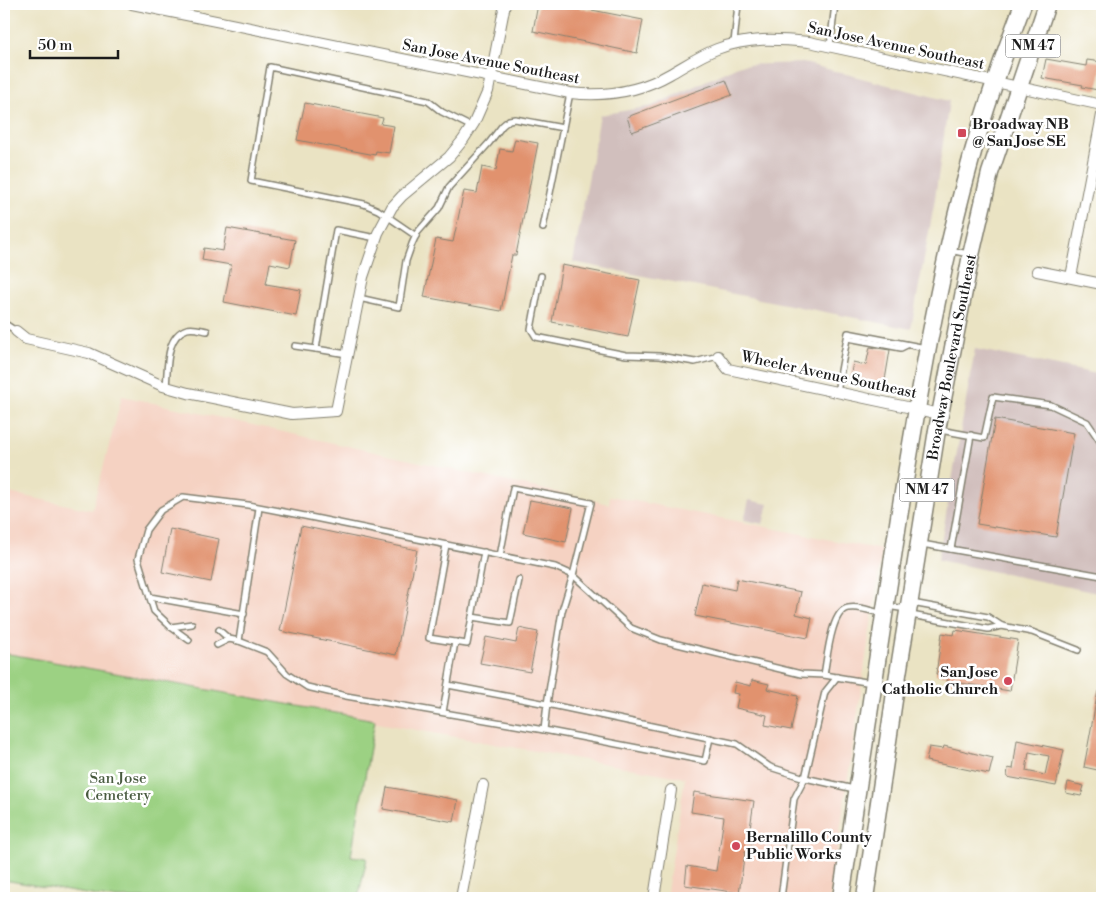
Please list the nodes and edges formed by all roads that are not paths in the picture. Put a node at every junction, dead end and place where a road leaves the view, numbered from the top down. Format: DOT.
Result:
graph roads {
  1 [pos="132,4"];
  2 [pos="505,4"];
  3 [pos="738,4"];
  4 [pos="836,4"];
  5 [pos="1023,4"];
  6 [pos="1048,4"];
  7 [pos="734,44"];
  8 [pos="830,47"];
  9 [pos="491,78"];
  10 [pos="994,82"];
  11 [pos="1018,88"];
  12 [pos="570,94"];
  13 [pos="1102,105"];
  14 [pos="1102,115"];
  15 [pos="472,127"];
  16 [pos="563,128"];
  17 [pos="387,217"];
  18 [pos="543,228"];
  19 [pos="416,236"];
  20 [pos="376,238"];
  21 [pos="948,250"];
  22 [pos="971,255"];
  23 [pos="1037,271"];
  24 [pos="541,276"];
  25 [pos="1071,278"];
  26 [pos="1102,284"];
  27 [pos="359,298"];
  28 [pos="4,324"];
  29 [pos="207,331"];
  30 [pos="16,332"];
  31 [pos="295,346"];
  32 [pos="316,349"];
  33 [pos="929,349"];
  34 [pos="347,354"];
  35 [pos="718,356"];
  36 [pos="166,387"];
  37 [pos="837,392"];
  38 [pos="916,409"];
  39 [pos="938,422"];
  40 [pos="971,435"];
  41 [pos="1102,444"];
  42 [pos="260,508"];
  43 [pos="919,543"];
  44 [pos="446,545"];
  45 [pos="951,549"];
  46 [pos="484,552"];
  47 [pos="500,556"];
  48 [pos="573,576"];
  49 [pos="1102,576"];
  50 [pos="519,580"];
  51 [pos="150,597"];
  52 [pos="909,609"];
  53 [pos="884,610"];
  54 [pos="244,614"];
  55 [pos="472,617"];
  56 [pos="192,624"];
  57 [pos="171,626"];
  58 [pos="1002,626"];
  59 [pos="219,630"];
  60 [pos="230,639"];
  61 [pos="189,640"];
  62 [pos="239,641"];
  63 [pos="455,642"];
  64 [pos="217,645"];
  65 [pos="1078,650"];
  66 [pos="824,674"];
  67 [pos="837,677"];
  68 [pos="448,685"];
  69 [pos="881,690"];
  70 [pos="547,704"];
  71 [pos="443,712"];
  72 [pos="544,730"];
  73 [pos="710,738"];
  74 [pos="804,778"];
  75 [pos="483,785"];
  76 [pos="671,790"];
  77 [pos="857,790"];
  78 [pos="461,898"];
  79 [pos="654,898"];
  80 [pos="781,898"];
  81 [pos="841,898"];
  82 [pos="865,898"];
  1 -- 9 [label="street, San Jose Avenue Southeast"];
  2 -- 9 [label="street"];
  3 -- 7 [label="lane"];
  4 -- 8 [label="lane"];
  5 -- 10 [label="main road, Broadway Boulevard Southeast / NM 47"];
  6 -- 11 [label="main road, Broadway Boulevard Southeast / NM 47"];
  7 -- 8 [label="street, San Jose Avenue Southeast"];
  7 -- 12 [label="street, San Jose Avenue Southeast"];
  8 -- 10 [label="street, San Jose Avenue Southeast"];
  9 -- 12 [label="street, San Jose Avenue Southeast"];
  9 -- 15 [label="street"];
  10 -- 11 [label="street, San Jose Avenue Southeast"];
  10 -- 21 [label="main road, Broadway Boulevard Southeast / NM 47"];
  11 -- 13 [label="street, San Jose Avenue Southeast"];
  11 -- 22 [label="main road, Broadway Boulevard Southeast / NM 47"];
  12 -- 16 [label="lane"];
  14 -- 25 [label="street"];
  15 -- 17 [label="street"];
  15 -- 17 [label="lane"];
  16 -- 18 [label="lane"];
  16 -- 19 [label="lane"];
  17 -- 19 [label="lane"];
  17 -- 20 [label="street"];
  19 -- 27 [label="lane"];
  20 -- 27 [label="street"];
  20 -- 32 [label="lane"];
  21 -- 22 [label="lane"];
  21 -- 33 [label="main road, Broadway Boulevard Southeast / NM 47"];
  22 -- 39 [label="main road, Broadway Boulevard Southeast / NM 47"];
  23 -- 25 [label="street"];
  24 -- 35 [label="lane"];
  25 -- 26 [label="street"];
  27 -- 34 [label="street"];
  28 -- 30 [label="lane"];
  29 -- 36 [label="lane"];
  30 -- 36 [label="street"];
  31 -- 32 [label="lane"];
  32 -- 34 [label="lane"];
  33 -- 37 [label="lane"];
  33 -- 38 [label="main road, Broadway Boulevard Southeast / NM 47"];
  34 -- 36 [label="street"];
  35 -- 37 [label="street, Wheeler Avenue Southeast"];
  37 -- 38 [label="street, Wheeler Avenue Southeast"];
  38 -- 39 [label="street, Wheeler Avenue Southeast"];
  38 -- 53 [label="main road, Broadway Boulevard Southeast / NM 47"];
  39 -- 40 [label="lane"];
  39 -- 43 [label="main road, Broadway Boulevard Southeast / NM 47"];
  40 -- 41 [label="lane"];
  40 -- 45 [label="lane"];
  42 -- 44 [label="lane"];
  42 -- 51 [label="lane"];
  42 -- 54 [label="lane"];
  43 -- 45 [label="lane"];
  43 -- 52 [label="main road, Broadway Boulevard Southeast / NM 47"];
  44 -- 46 [label="lane"];
  44 -- 63 [label="lane"];
  45 -- 49 [label="lane"];
  46 -- 47 [label="lane"];
  46 -- 55 [label="lane"];
  47 -- 48 [label="lane"];
  47 -- 48 [label="lane"];
  48 -- 66 [label="lane"];
  48 -- 70 [label="lane"];
  50 -- 55 [label="lane"];
  51 -- 54 [label="lane"];
  51 -- 57 [label="lane"];
  52 -- 53 [label="lane"];
  52 -- 58 [label="lane"];
  52 -- 58 [label="lane"];
  52 -- 69 [label="main road, Broadway Boulevard Southeast / NM 47"];
  53 -- 66 [label="lane"];
  53 -- 69 [label="main road, Broadway Boulevard Southeast / NM 47"];
  54 -- 62 [label="lane"];
  55 -- 63 [label="lane"];
  56 -- 57 [label="lane"];
  57 -- 61 [label="lane"];
  58 -- 65 [label="lane"];
  59 -- 60 [label="lane"];
  60 -- 62 [label="lane"];
  60 -- 64 [label="lane"];
  62 -- 71 [label="lane"];
  63 -- 68 [label="lane"];
  66 -- 67 [label="lane"];
  67 -- 69 [label="lane"];
  67 -- 74 [label="lane"];
  68 -- 70 [label="lane"];
  68 -- 71 [label="lane"];
  69 -- 77 [label="main road, Broadway Boulevard Southeast / NM 47"];
  69 -- 82 [label="main road, Broadway Boulevard Southeast / NM 47"];
  70 -- 72 [label="lane"];
  70 -- 73 [label="lane"];
  71 -- 72 [label="lane"];
  72 -- 73 [label="lane"];
  73 -- 74 [label="lane"];
  74 -- 77 [label="lane"];
  74 -- 80 [label="lane"];
  75 -- 78 [label="street"];
  76 -- 79 [label="street"];
  77 -- 81 [label="main road, Broadway Boulevard Southeast / NM 47"];
}
